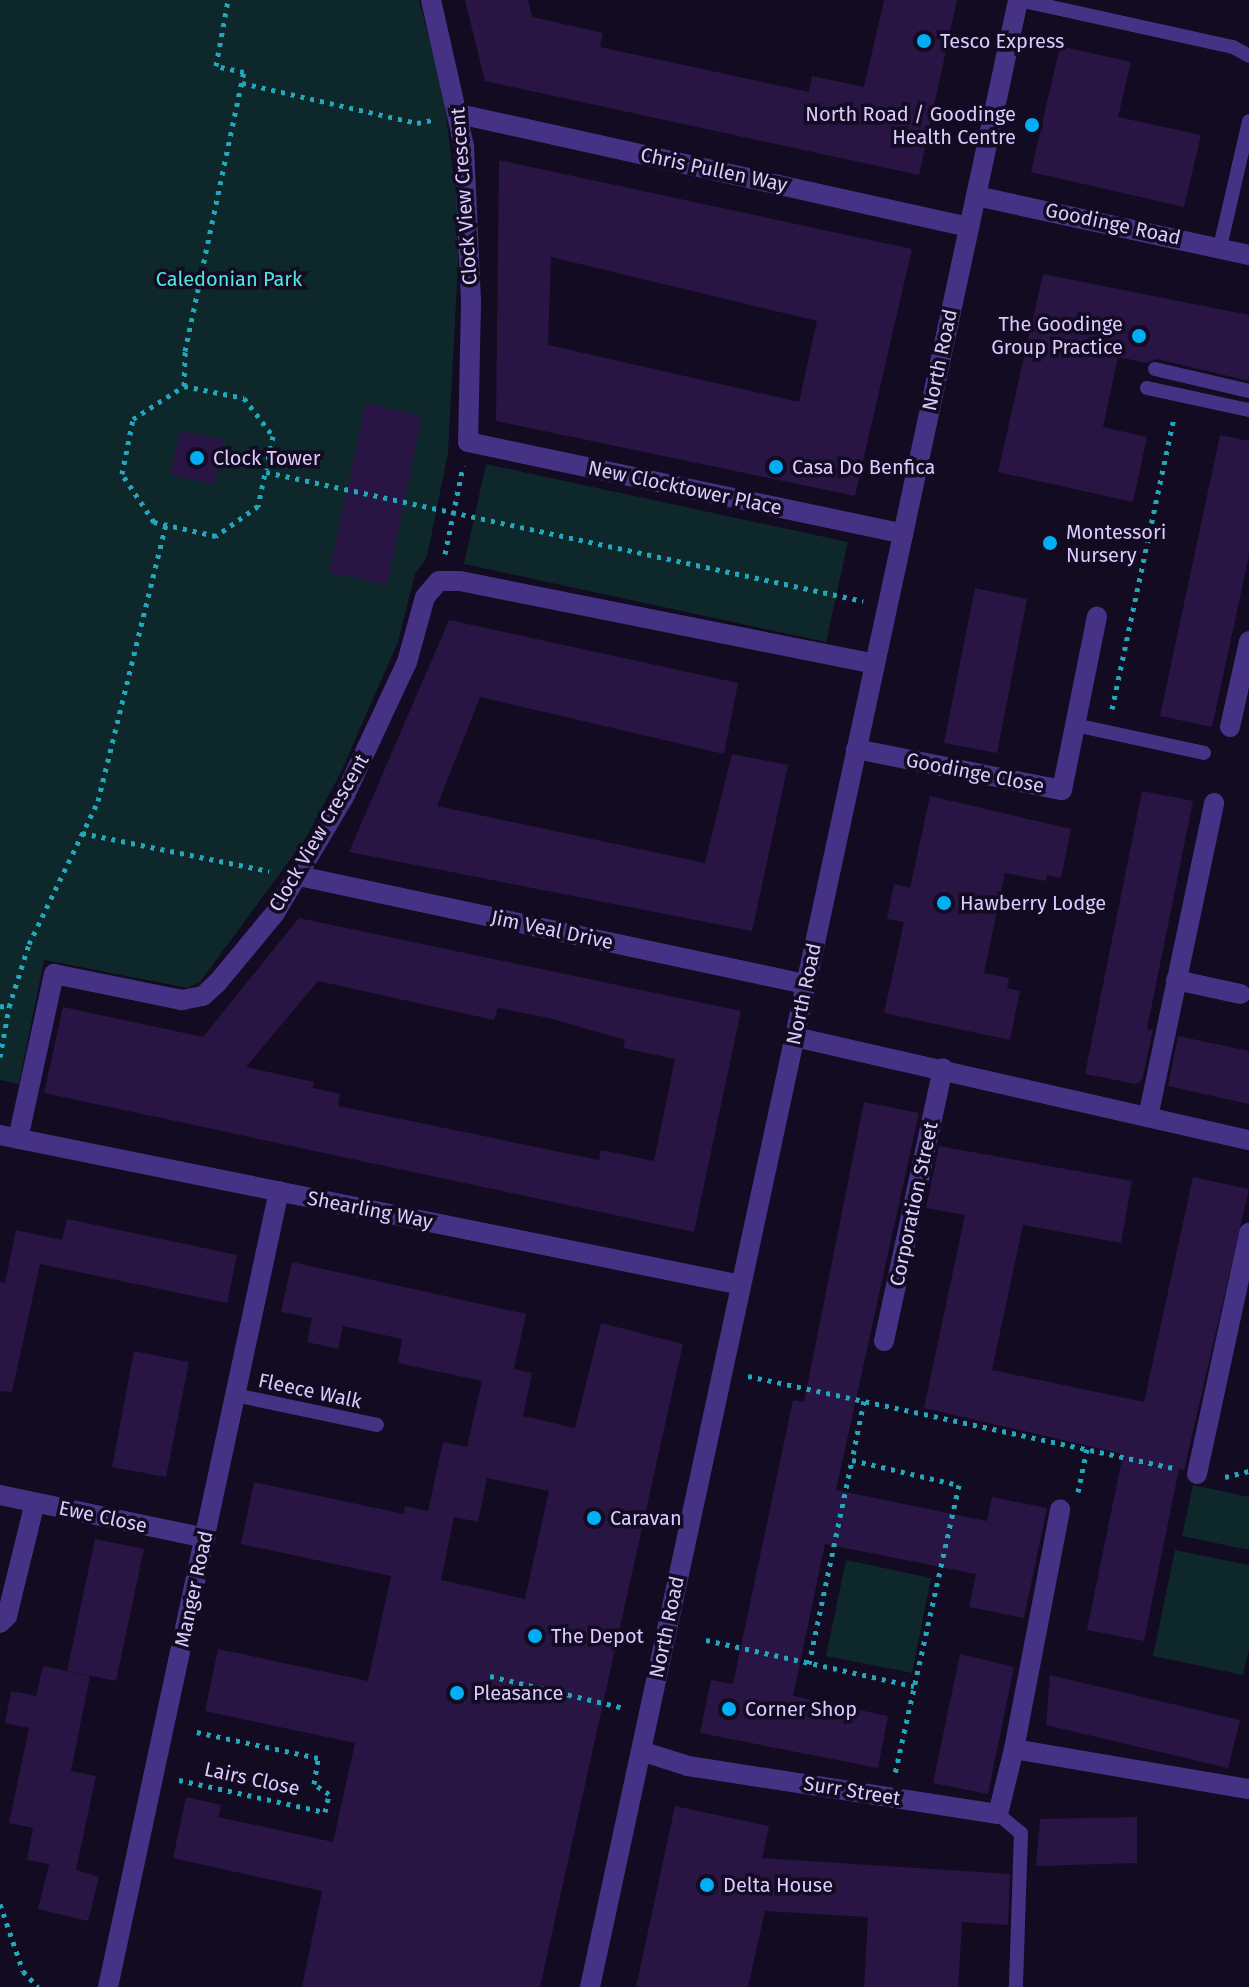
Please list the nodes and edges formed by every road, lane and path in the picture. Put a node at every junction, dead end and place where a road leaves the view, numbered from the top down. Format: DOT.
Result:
graph roads {
  1 [pos="228,0"];
  2 [pos="431,0"];
  3 [pos="1018,0"];
  4 [pos="1249,56"];
  5 [pos="242,83"];
  6 [pos="459,114"];
  7 [pos="1249,121"];
  8 [pos="976,196"];
  9 [pos="969,227"];
  10 [pos="1220,247"];
  11 [pos="1249,255"];
  12 [pos="1155,369"];
  13 [pos="184,386"];
  14 [pos="1147,388"];
  15 [pos="1249,391"];
  16 [pos="1249,410"];
  17 [pos="1190,416"];
  18 [pos="468,442"];
  19 [pos="266,472"];
  20 [pos="454,511"];
  21 [pos="166,525"];
  22 [pos="903,534"];
  23 [pos="439,581"];
  24 [pos="887,606"];
  25 [pos="1097,616"];
  26 [pos="1249,641"];
  27 [pos="875,664"];
  28 [pos="1110,716"];
  29 [pos="1075,725"];
  30 [pos="1230,727"];
  31 [pos="856,749"];
  32 [pos="1204,753"];
  33 [pos="1214,803"];
  34 [pos="82,833"];
  35 [pos="299,876"];
  36 [pos="1176,980"];
  37 [pos="805,984"];
  38 [pos="1241,994"];
  39 [pos="0,1006"];
  40 [pos="9,1007"];
  41 [pos="795,1037"];
  42 [pos="0,1057"];
  43 [pos="943,1068"];
  44 [pos="1148,1117"];
  45 [pos="9,1137"];
  46 [pos="1249,1140"];
  47 [pos="279,1191"];
  48 [pos="1249,1233"];
  49 [pos="741,1285"];
  50 [pos="1243,1291"];
  51 [pos="884,1341"];
  52 [pos="723,1371"];
  53 [pos="235,1395"];
  54 [pos="864,1401"];
  55 [pos="377,1425"];
  56 [pos="1087,1449"];
  57 [pos="852,1460"];
  58 [pos="1249,1471"];
  59 [pos="1197,1474"];
  60 [pos="0,1495"];
  61 [pos="35,1502"];
  62 [pos="1060,1509"];
  63 [pos="206,1538"];
  64 [pos="0,1623"];
  65 [pos="706,1640"];
  66 [pos="809,1664"];
  67 [pos="490,1676"];
  68 [pos="914,1686"];
  69 [pos="648,1715"];
  70 [pos="165,1725"];
  71 [pos="1014,1749"];
  72 [pos="641,1751"];
  73 [pos="154,1774"];
  74 [pos="1249,1789"];
  75 [pos="890,1797"];
  76 [pos="998,1814"];
  77 [pos="0,1904"];
  78 [pos="38,1987"];
  79 [pos="108,1987"];
  80 [pos="590,1987"];
  81 [pos="1016,1987"];
  1 -- 5 [label="path"];
  2 -- 6 [label="street, Clock View Crescent"];
  3 -- 4 [label="lane"];
  3 -- 8 [label="street, North Road"];
  5 -- 6 [label="path"];
  5 -- 13 [label="path"];
  6 -- 9 [label="street, Chris Pullen Way"];
  6 -- 18 [label="street, Clock View Crescent"];
  7 -- 10 [label="lane"];
  8 -- 9 [label="street, North Road"];
  8 -- 10 [label="street, Goodinge Road"];
  9 -- 22 [label="street, North Road"];
  10 -- 11 [label="street, Goodinge Road"];
  12 -- 15 [label="lane"];
  13 -- 19 [label="path"];
  13 -- 21 [label="path"];
  14 -- 16 [label="lane"];
  17 -- 28 [label="path"];
  18 -- 20 [label="path"];
  18 -- 22 [label="street, New Clocktower Place"];
  19 -- 20 [label="path"];
  19 -- 21 [label="path"];
  20 -- 23 [label="path"];
  20 -- 24 [label="path"];
  21 -- 34 [label="path"];
  22 -- 24 [label="street, North Road"];
  23 -- 27 [label="street"];
  23 -- 35 [label="street, Clock View Crescent"];
  24 -- 27 [label="street, North Road"];
  25 -- 29 [label="street, Goodinge Close"];
  26 -- 30 [label="street"];
  27 -- 31 [label="street, North Road"];
  29 -- 31 [label="street, Goodinge Close"];
  29 -- 32 [label="lane"];
  31 -- 37 [label="street, North Road"];
  33 -- 36 [label="street"];
  34 -- 35 [label="path"];
  34 -- 40 [label="path"];
  35 -- 37 [label="street, Jim Veal Drive"];
  35 -- 45 [label="street, Clock View Crescent"];
  36 -- 38 [label="street"];
  36 -- 44 [label="street"];
  37 -- 41 [label="street, North Road"];
  39 -- 40 [label="path"];
  40 -- 42 [label="path"];
  41 -- 43 [label="street"];
  41 -- 49 [label="street, North Road"];
  43 -- 44 [label="street"];
  43 -- 51 [label="street, Corporation Street"];
  44 -- 46 [label="street"];
  45 -- 47 [label="street, Shearling Way"];
  47 -- 49 [label="street, Shearling Way"];
  47 -- 53 [label="street, Manger Road"];
  48 -- 50 [label="street"];
  49 -- 52 [label="street, North Road"];
  50 -- 59 [label="street"];
  52 -- 54 [label="path"];
  52 -- 69 [label="street, North Road"];
  53 -- 55 [label="lane, Fleece Walk"];
  53 -- 63 [label="street, Manger Road"];
  54 -- 56 [label="path"];
  54 -- 57 [label="path"];
  56 -- 59 [label="path"];
  56 -- 62 [label="path"];
  57 -- 66 [label="path"];
  57 -- 68 [label="path"];
  58 -- 59 [label="path"];
  60 -- 61 [label="street, Ewe Close"];
  61 -- 63 [label="street, Ewe Close"];
  61 -- 64 [label="street"];
  62 -- 71 [label="street"];
  63 -- 70 [label="street, Manger Road"];
  65 -- 66 [label="path"];
  66 -- 68 [label="path"];
  67 -- 69 [label="path"];
  68 -- 75 [label="path"];
  69 -- 72 [label="street, North Road"];
  70 -- 73 [label="street, Manger Road"];
  70 -- 73 [label="path, Lairs Close"];
  71 -- 74 [label="street"];
  71 -- 76 [label="street"];
  72 -- 75 [label="street, Surr Street"];
  72 -- 80 [label="street, North Road"];
  73 -- 79 [label="street, Manger Road"];
  75 -- 76 [label="street, Surr Street"];
  76 -- 81 [label="lane"];
  77 -- 78 [label="path"];
}
